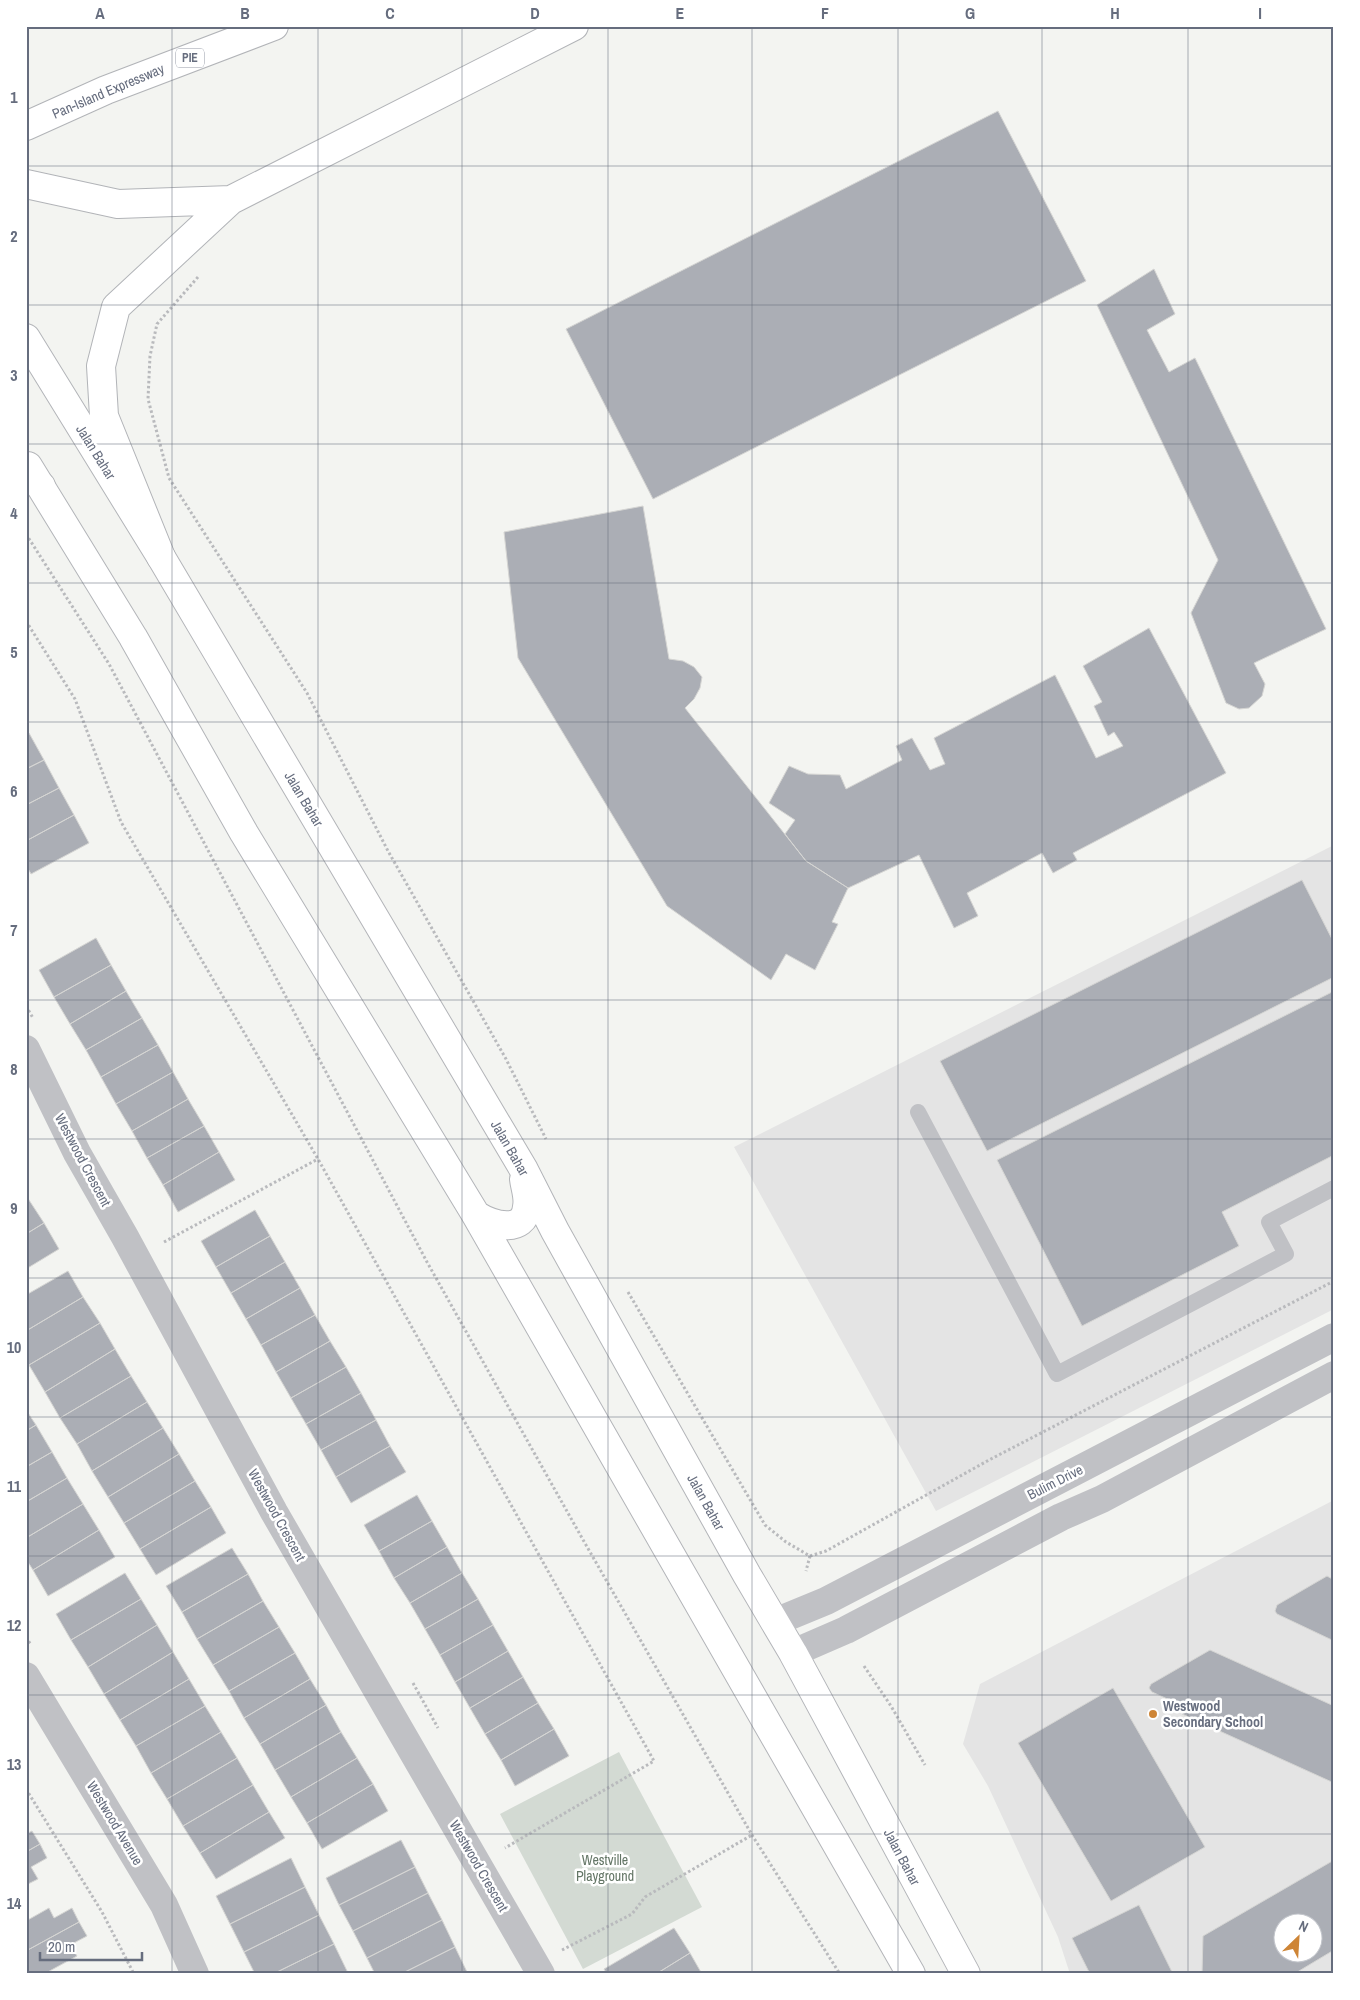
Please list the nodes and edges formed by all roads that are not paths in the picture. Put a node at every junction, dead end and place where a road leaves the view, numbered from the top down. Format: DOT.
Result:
graph roads {
  1 [pos="274,26"];
  2 [pos="574,26"];
  3 [pos="26,126"];
  4 [pos="26,184"];
  5 [pos="231,200"];
  6 [pos="26,338"];
  7 [pos="26,462"];
  8 [pos="34,479"];
  9 [pos="161,557"];
  10 [pos="26,1049"];
  11 [pos="918,1112"];
  12 [pos="524,1170"];
  13 [pos="1334,1188"];
  14 [pos="476,1216"];
  15 [pos="1334,1337"];
  16 [pos="1334,1375"];
  17 [pos="775,1622"];
  18 [pos="793,1654"];
  19 [pos="26,1676"];
  20 [pos="195,1974"];
  21 [pos="541,1974"];
  22 [pos="911,1974"];
  23 [pos="966,1974"];
  1 -- 3 [label="main road, Pan-Island Expressway / PIE"];
  2 -- 5 [label="main road"];
  4 -- 5 [label="main road"];
  5 -- 9 [label="main road"];
  6 -- 9 [label="main road, Jalan Bahar"];
  7 -- 8 [label="main road"];
  8 -- 14 [label="main road"];
  9 -- 12 [label="main road, Jalan Bahar"];
  10 -- 21 [label="street, Westwood Crescent"];
  11 -- 13 [label="lane"];
  12 -- 14 [label="main road"];
  12 -- 17 [label="main road, Jalan Bahar"];
  14 -- 22 [label="main road"];
  15 -- 17 [label="street, Bulim Drive"];
  16 -- 18 [label="street"];
  17 -- 18 [label="main road, Jalan Bahar"];
  18 -- 23 [label="main road, Jalan Bahar"];
  19 -- 20 [label="street, Westwood Avenue"];
}
